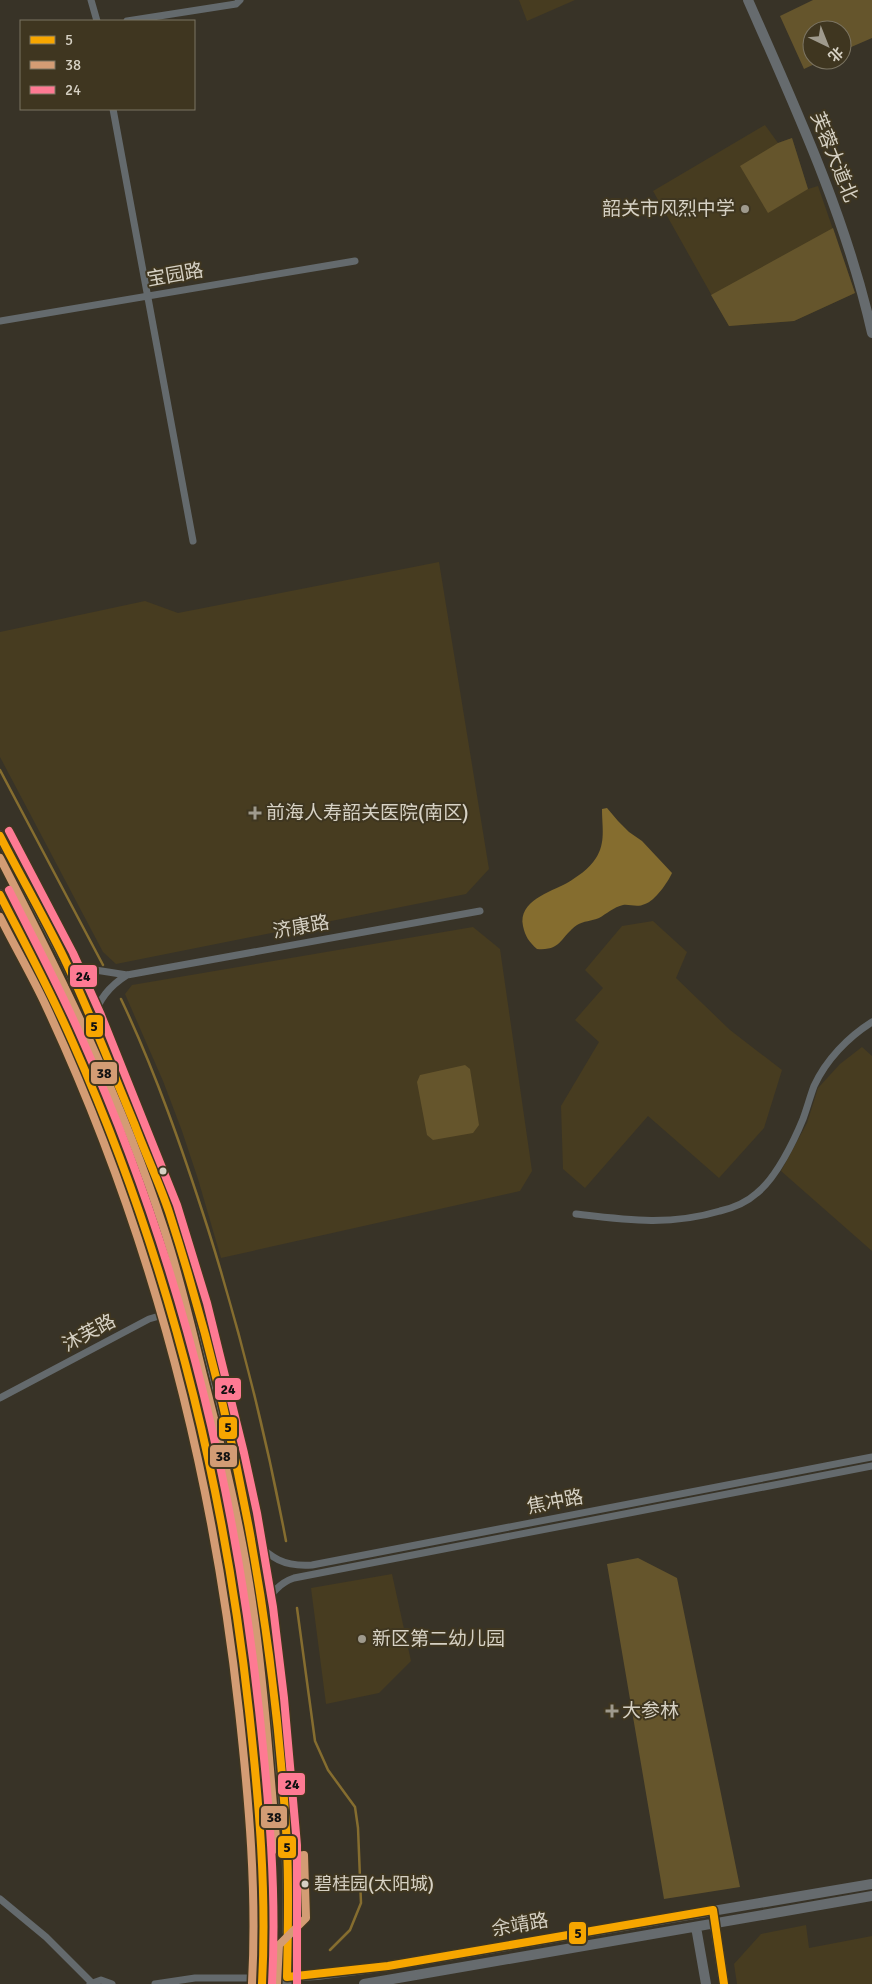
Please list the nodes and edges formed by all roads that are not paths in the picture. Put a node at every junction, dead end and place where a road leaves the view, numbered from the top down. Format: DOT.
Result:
graph roads {
  1 [pos="91,0"];
  2 [pos="240,0"];
  3 [pos="748,0"];
  4 [pos="97,20"];
  5 [pos="133,20"];
  6 [pos="113,110"];
  7 [pos="355,261"];
  8 [pos="146,296"];
  9 [pos="869,304"];
  10 [pos="0,321"];
  11 [pos="872,334"];
  12 [pos="194,541"];
  13 [pos="0,836"];
  14 [pos="0,895"];
  15 [pos="480,911"];
  16 [pos="64,958"];
  17 [pos="127,975"];
  18 [pos="92,1019"];
  19 [pos="872,1022"];
  20 [pos="576,1214"];
  21 [pos="197,1305"];
  22 [pos="171,1312"];
  23 [pos="0,1398"];
  24 [pos="872,1457"];
  25 [pos="872,1466"];
  26 [pos="251,1540"];
  27 [pos="263,1608"];
  28 [pos="872,1884"];
  29 [pos="872,1896"];
  30 [pos="0,1899"];
  31 [pos="713,1910"];
  32 [pos="715,1923"];
  33 [pos="696,1927"];
  34 [pos="262,1981"];
  35 [pos="287,1981"];
  36 [pos="91,1983"];
  37 [pos="112,1984"];
  38 [pos="155,1984"];
  39 [pos="364,1984"];
  40 [pos="706,1984"];
  41 [pos="724,1984"];
  1 -- 4 [label="street"];
  2 -- 5 [label="street"];
  3 -- 9 [label="main road, 芙蓉大道北"];
  6 -- 8 [label="street"];
  7 -- 8 [label="street, 宝园路"];
  8 -- 10 [label="street, 宝园路"];
  8 -- 12 [label="street"];
  9 -- 11 [label="main road, 芙蓉大道北"];
  13 -- 16 [label="main road"];
  14 -- 22 [label="main road"];
  15 -- 17 [label="street, 济康路"];
  16 -- 17 [label="street, 济康路"];
  16 -- 18 [label="main road"];
  17 -- 18 [label="street, 济康路"];
  18 -- 21 [label="main road"];
  19 -- 20 [label="street"];
  21 -- 22 [label="street, 沐芙路"];
  21 -- 26 [label="main road"];
  22 -- 23 [label="street, 沐芙路"];
  22 -- 34 [label="main road"];
  24 -- 26 [label="street, 焦冲路"];
  25 -- 27 [label="street, 焦冲路"];
  26 -- 27 [label="main road"];
  27 -- 35 [label="main road"];
  28 -- 31 [label="main road, 余靖路"];
  29 -- 32 [label="main road, 余靖路"];
  30 -- 36 [label="street"];
  31 -- 32 [label="main road"];
  31 -- 35 [label="main road, 余靖路"];
  32 -- 33 [label="main road, 余靖路"];
  32 -- 41 [label="main road"];
  33 -- 39 [label="main road, 余靖路"];
  33 -- 40 [label="main road"];
  34 -- 35 [label="main road, 余靖路"];
  34 -- 38 [label="street"];
  36 -- 37 [label="street"];
}
